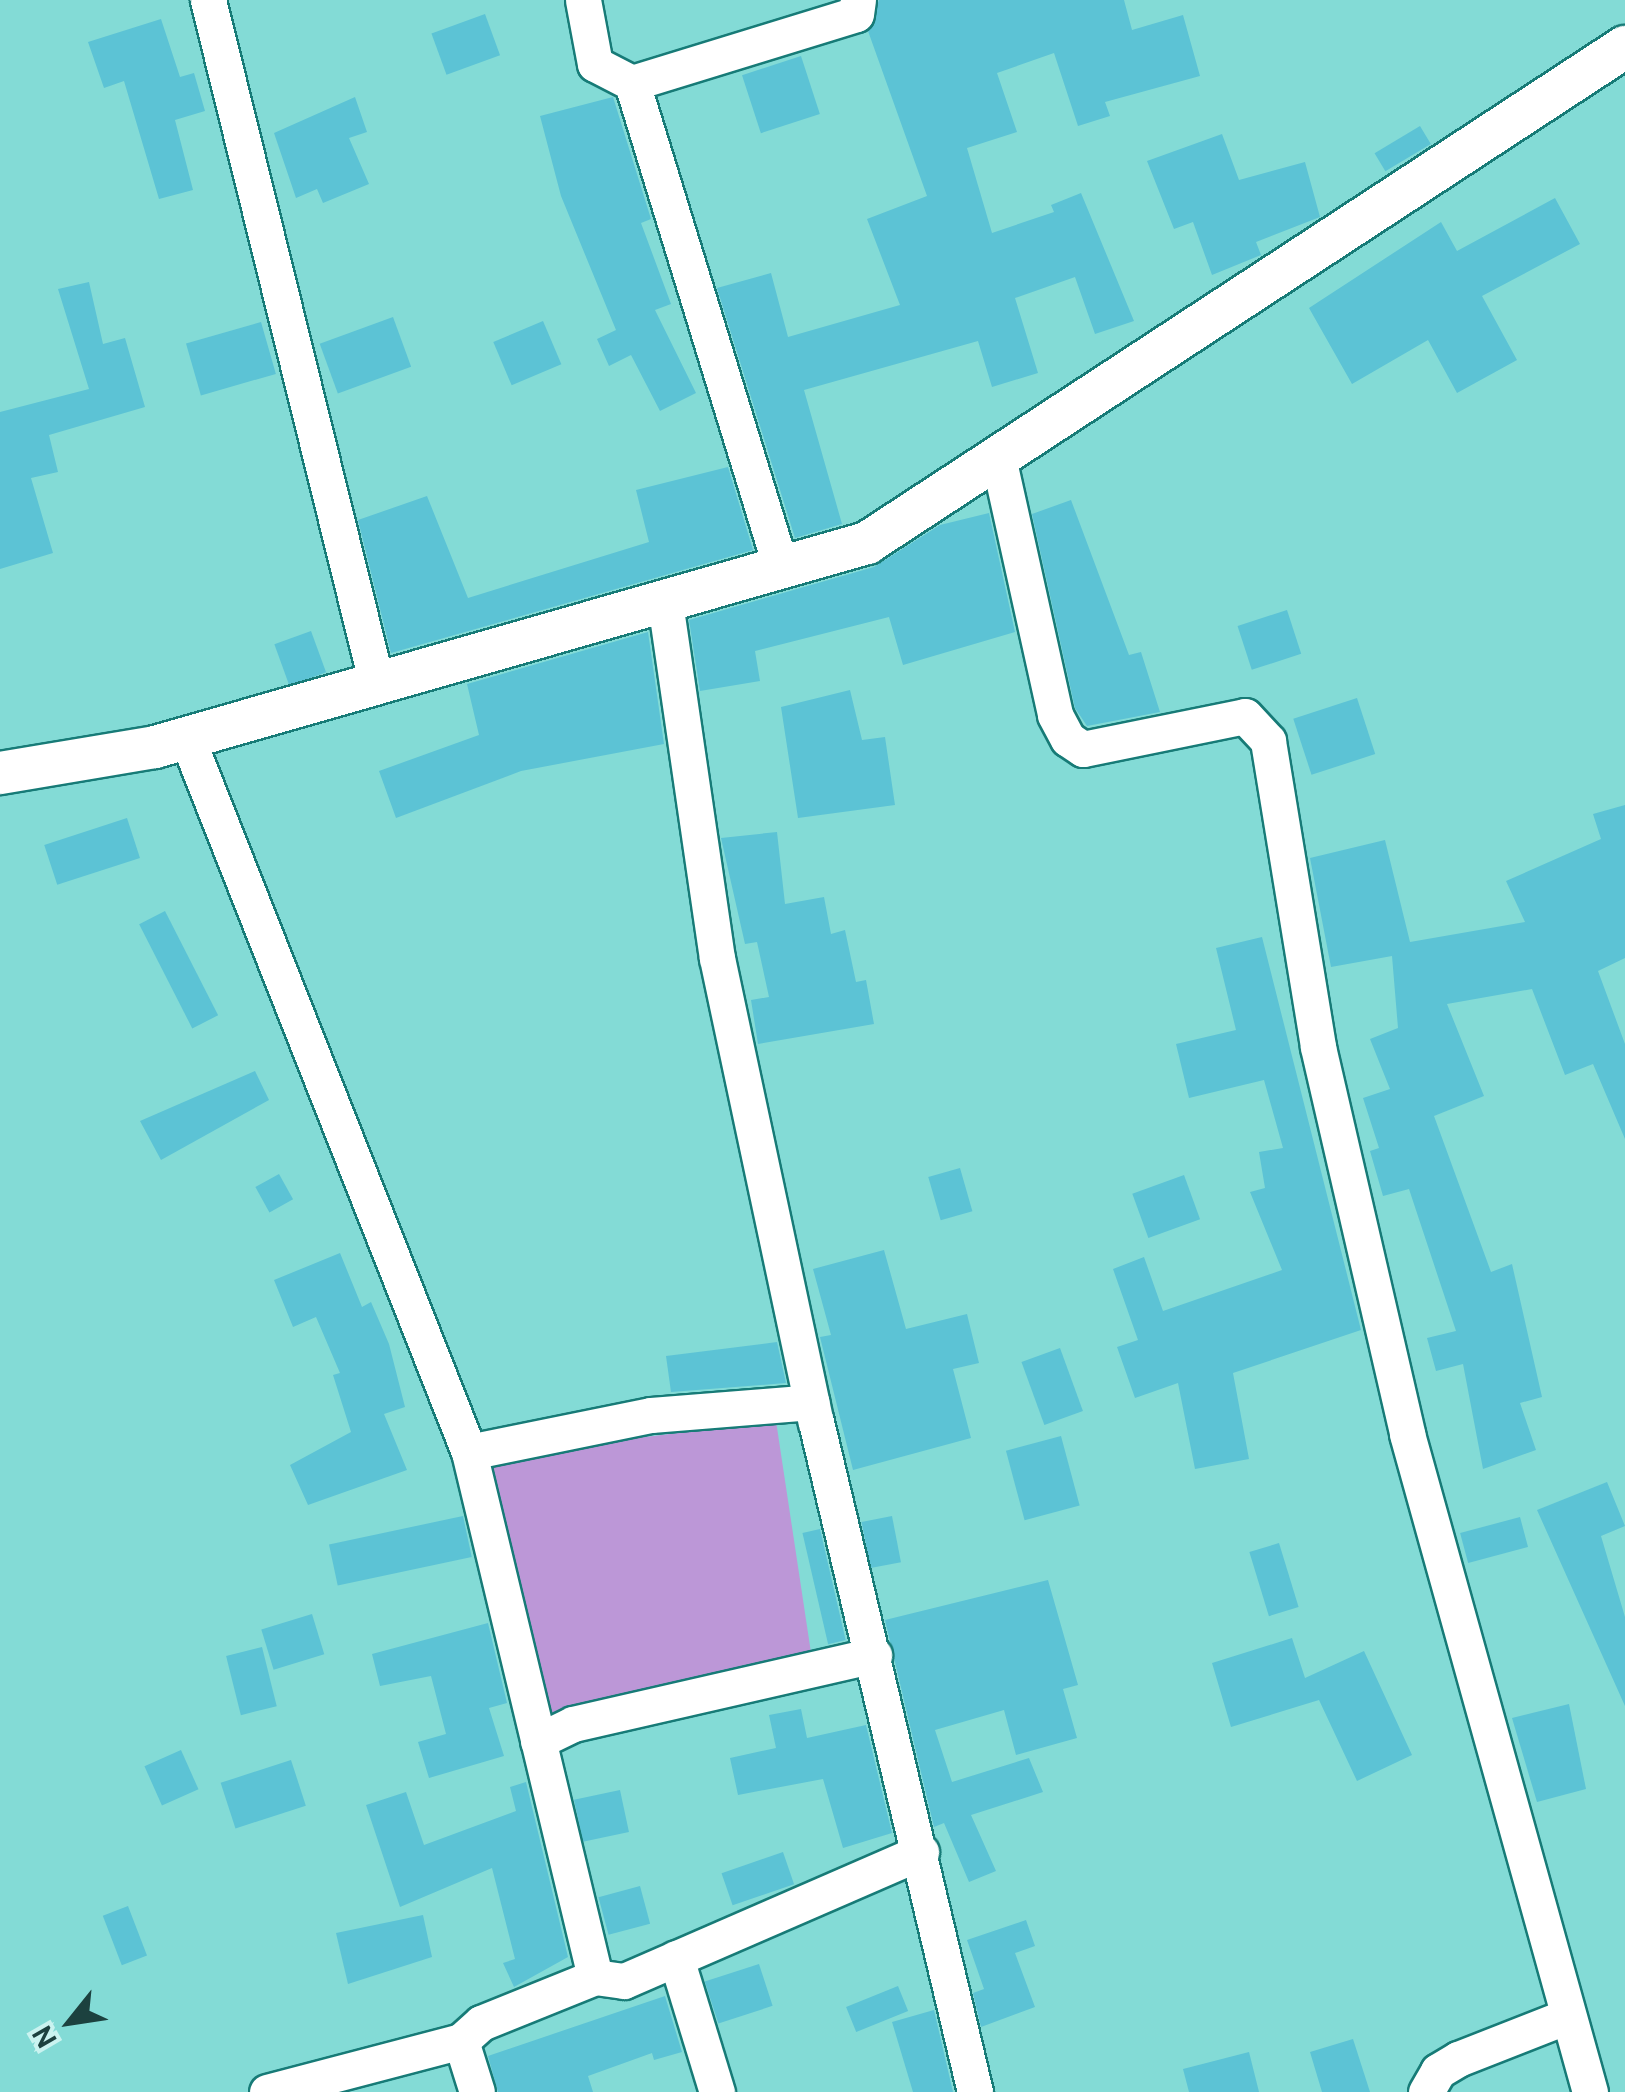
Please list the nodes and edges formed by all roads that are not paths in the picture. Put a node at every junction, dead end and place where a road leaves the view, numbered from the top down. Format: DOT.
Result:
graph roads {
  1 [pos="208,0"];
  2 [pos="583,0"];
  3 [pos="858,0"];
  4 [pos="1625,47"];
  5 [pos="632,83"];
  6 [pos="998,457"];
  7 [pos="780,568"];
  8 [pos="665,602"];
  9 [pos="377,685"];
  10 [pos="187,738"];
  11 [pos="0,774"];
  12 [pos="812,1402"];
  13 [pos="469,1452"];
  14 [pos="874,1654"];
  15 [pos="538,1740"];
  16 [pos="921,1852"];
  17 [pos="676,1958"];
  18 [pos="595,1977"];
  19 [pos="1565,2017"];
  20 [pos="461,2041"];
  21 [pos="266,2092"];
  22 [pos="477,2092"];
  23 [pos="717,2092"];
  24 [pos="975,2092"];
  25 [pos="1426,2092"];
  26 [pos="1590,2092"];
  1 -- 9 [label="street"];
  2 -- 5 [label="street"];
  3 -- 5 [label="street"];
  4 -- 6 [label="street"];
  5 -- 7 [label="street"];
  6 -- 7 [label="street"];
  6 -- 19 [label="street"];
  7 -- 8 [label="street"];
  8 -- 9 [label="street"];
  8 -- 12 [label="street"];
  9 -- 10 [label="street"];
  10 -- 11 [label="street"];
  10 -- 13 [label="street"];
  12 -- 13 [label="street"];
  12 -- 14 [label="street"];
  13 -- 15 [label="street"];
  14 -- 15 [label="street"];
  14 -- 16 [label="street"];
  15 -- 18 [label="street"];
  16 -- 17 [label="street"];
  16 -- 24 [label="street"];
  17 -- 18 [label="street"];
  17 -- 23 [label="street"];
  18 -- 20 [label="street"];
  19 -- 25 [label="street"];
  19 -- 26 [label="street"];
  20 -- 21 [label="street"];
  20 -- 22 [label="street"];
}
